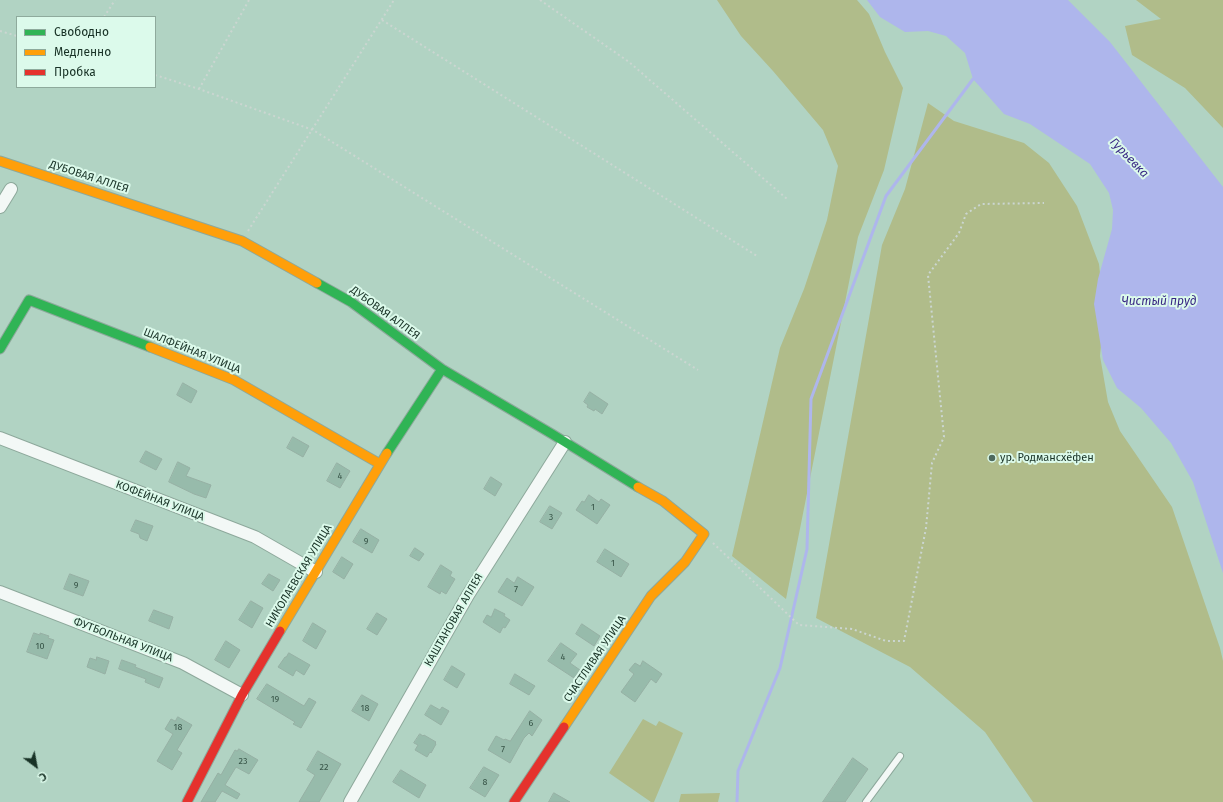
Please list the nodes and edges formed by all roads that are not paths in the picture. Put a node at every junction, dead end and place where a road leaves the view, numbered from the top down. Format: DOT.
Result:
graph roads {
  1 [pos="0,161"];
  2 [pos="11,189"];
  3 [pos="0,207"];
  4 [pos="0,349"];
  5 [pos="442,369"];
  6 [pos="0,438"];
  7 [pos="565,442"];
  8 [pos="380,464"];
  9 [pos="704,534"];
  10 [pos="316,572"];
  11 [pos="0,592"];
  12 [pos="242,695"];
  13 [pos="900,756"];
  14 [pos="187,802"];
  15 [pos="350,802"];
  16 [pos="514,802"];
  17 [pos="866,802"];
  1 -- 5 [label="street, ДУБОВАЯ АЛЛЕЯ"];
  2 -- 3 [label="street"];
  4 -- 8 [label="street, ШАЛФЕЙНАЯ УЛИЦА"];
  5 -- 7 [label="street, ДУБОВАЯ АЛЛЕЯ"];
  5 -- 8 [label="street, НИКОЛАЕВСКАЯ УЛИЦА"];
  6 -- 10 [label="street, КОФЕЙНАЯ УЛИЦА"];
  7 -- 9 [label="street, ДУБОВАЯ АЛЛЕЯ"];
  7 -- 15 [label="street, КАШТАНОВАЯ АЛЛЕЯ"];
  8 -- 10 [label="street, НИКОЛАЕВСКАЯ УЛИЦА"];
  9 -- 16 [label="street, СЧАСТЛИВАЯ УЛИЦА"];
  10 -- 12 [label="street, НИКОЛАЕВСКАЯ УЛИЦА"];
  11 -- 12 [label="street, ФУТБОЛЬНАЯ УЛИЦА"];
  12 -- 14 [label="street, НИКОЛАЕВСКАЯ УЛИЦА"];
  13 -- 17 [label="lane"];
}
